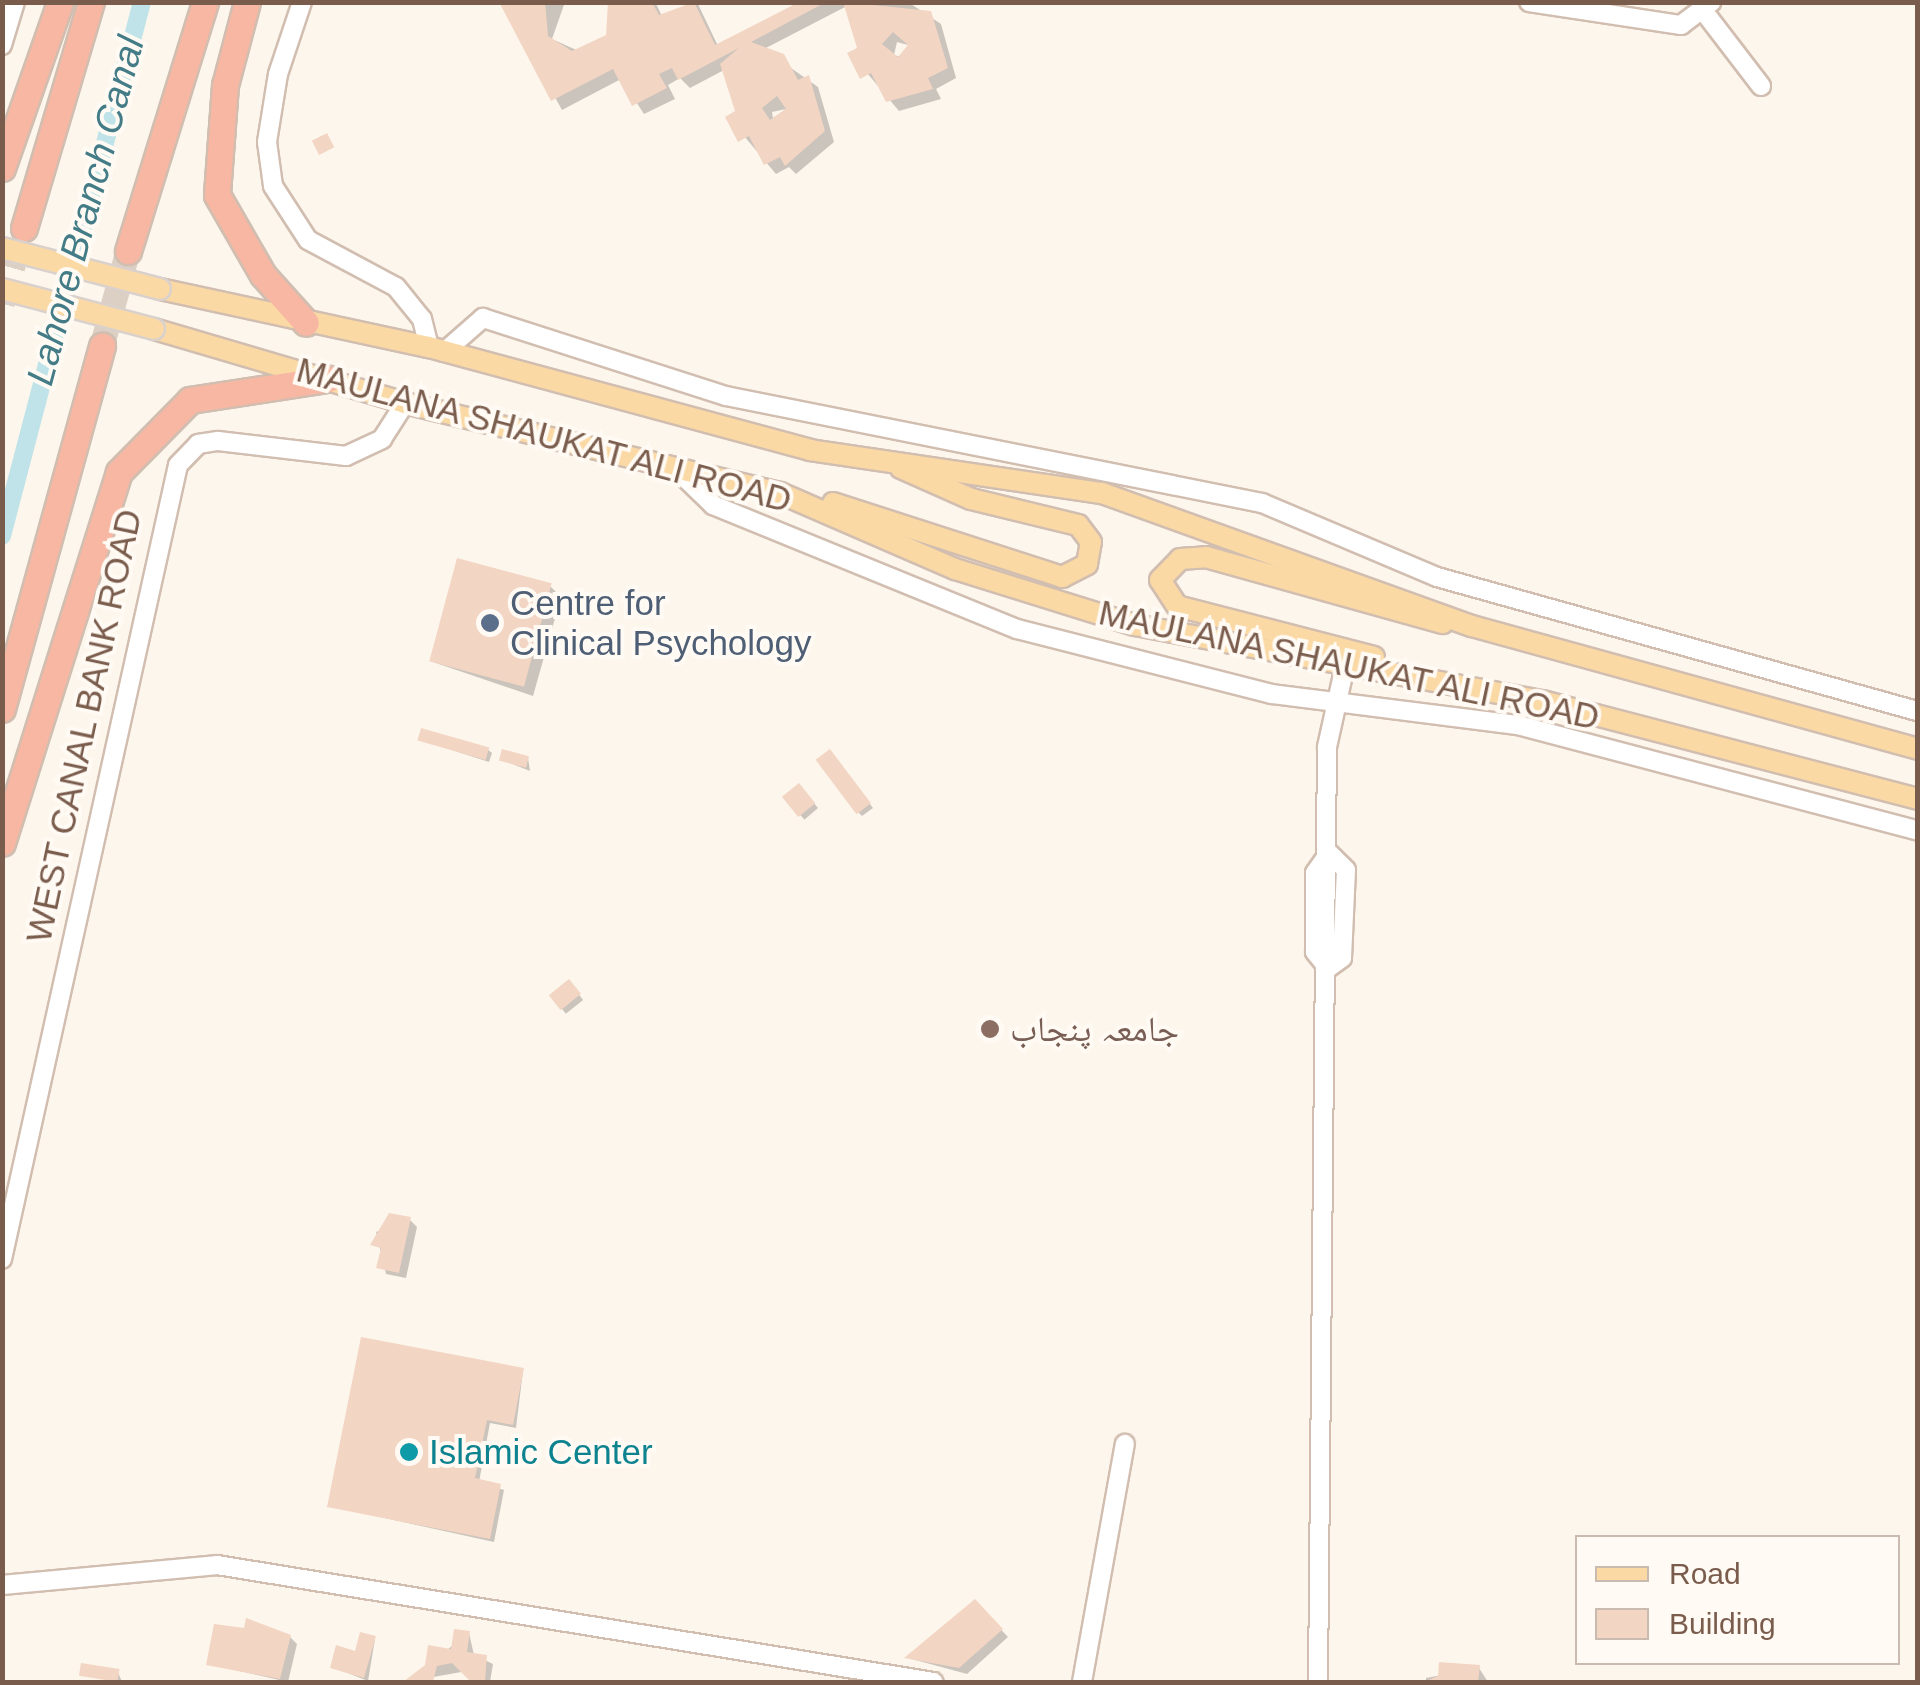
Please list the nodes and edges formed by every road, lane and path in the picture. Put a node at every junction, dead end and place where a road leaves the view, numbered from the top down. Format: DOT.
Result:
graph roads {
  1 [pos="16,2"];
  2 [pos="60,2"];
  3 [pos="91,2"];
  4 [pos="205,2"];
  5 [pos="247,2"];
  6 [pos="302,2"];
  7 [pos="1529,2"];
  8 [pos="1706,6"];
  9 [pos="2,45"];
  10 [pos="1761,86"];
  11 [pos="2,168"];
  12 [pos="24,228"];
  13 [pos="2,248"];
  14 [pos="128,251"];
  15 [pos="2,289"];
  16 [pos="306,323"];
  17 [pos="102,346"];
  18 [pos="437,350"];
  19 [pos="328,379"];
  20 [pos="405,403"];
  21 [pos="890,463"];
  22 [pos="678,470"];
  23 [pos="796,499"];
  24 [pos="1472,626"];
  25 [pos="1346,661"];
  26 [pos="1437,680"];
  27 [pos="1343,704"];
  28 [pos="2,709"];
  29 [pos="1918,711"];
  30 [pos="1918,748"];
  31 [pos="1918,799"];
  32 [pos="1918,831"];
  33 [pos="2,843"];
  34 [pos="1330,853"];
  35 [pos="1328,968"];
  36 [pos="2,1258"];
  37 [pos="1125,1444"];
  38 [pos="2,1585"];
  39 [pos="934,1682"];
  40 [pos="1082,1682"];
  41 [pos="1318,1682"];
  1 -- 9 [label="street"];
  2 -- 11 [label="highway"];
  3 -- 12 [label="highway"];
  4 -- 14 [label="highway"];
  5 -- 16 [label="highway"];
  6 -- 18 [label="street"];
  7 -- 8 [label="street"];
  8 -- 10 [label="street"];
  13 -- 16 [label="main road, MAULANA SHAUKAT ALI ROAD, bridge"];
  15 -- 19 [label="main road, MAULANA SHAUKAT ALI ROAD, bridge"];
  16 -- 18 [label="main road, MAULANA SHAUKAT ALI ROAD"];
  17 -- 28 [label="highway, WEST CANAL BANK ROAD"];
  18 -- 21 [label="main road, MAULANA SHAUKAT ALI ROAD"];
  18 -- 29 [label="street"];
  19 -- 20 [label="main road, MAULANA SHAUKAT ALI ROAD"];
  19 -- 33 [label="highway"];
  20 -- 22 [label="main road, MAULANA SHAUKAT ALI ROAD"];
  20 -- 36 [label="street, WEST CANAL BANK ROAD"];
  21 -- 23 [label="main road"];
  21 -- 24 [label="main road, MAULANA SHAUKAT ALI ROAD"];
  22 -- 23 [label="main road, MAULANA SHAUKAT ALI ROAD"];
  22 -- 27 [label="street"];
  23 -- 25 [label="main road, MAULANA SHAUKAT ALI ROAD"];
  24 -- 26 [label="main road"];
  24 -- 30 [label="main road, MAULANA SHAUKAT ALI ROAD"];
  25 -- 26 [label="main road, MAULANA SHAUKAT ALI ROAD"];
  25 -- 27 [label="street"];
  26 -- 31 [label="main road, MAULANA SHAUKAT ALI ROAD"];
  27 -- 32 [label="street"];
  27 -- 34 [label="street"];
  34 -- 35 [label="street"];
  34 -- 35 [label="street"];
  35 -- 41 [label="street"];
  37 -- 40 [label="street"];
  38 -- 39 [label="street"];
}
